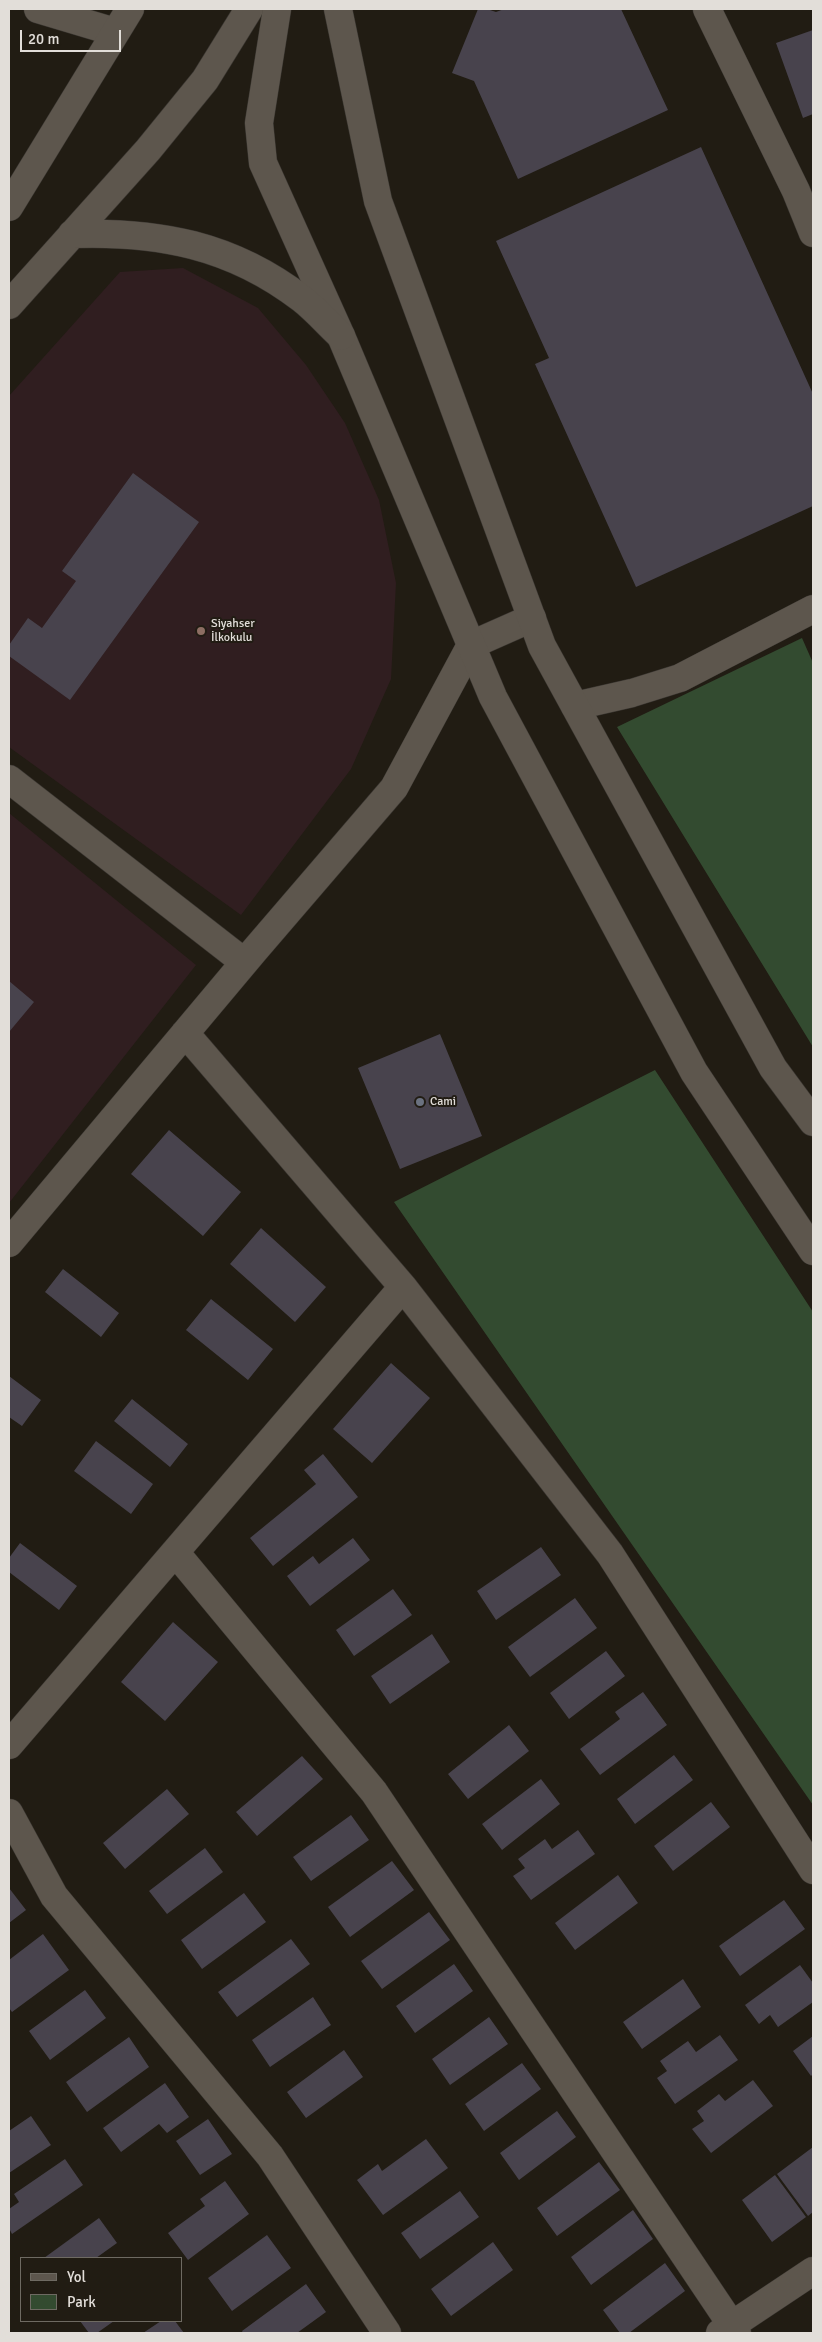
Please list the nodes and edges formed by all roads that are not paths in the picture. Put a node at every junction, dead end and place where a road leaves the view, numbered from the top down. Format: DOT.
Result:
graph roads {
  1 [pos="38,9"];
  2 [pos="130,9"];
  3 [pos="248,9"];
  4 [pos="277,9"];
  5 [pos="338,9"];
  6 [pos="706,9"];
  7 [pos="115,32"];
  8 [pos="805,188"];
  9 [pos="9,207"];
  10 [pos="813,233"];
  11 [pos="72,234"];
  12 [pos="9,305"];
  13 [pos="341,336"];
  14 [pos="813,609"];
  15 [pos="532,618"];
  16 [pos="471,645"];
  17 [pos="575,706"];
  18 [pos="9,779"];
  19 [pos="244,962"];
  20 [pos="185,1033"];
  21 [pos="813,1122"];
  22 [pos="9,1243"];
  23 [pos="813,1251"];
  24 [pos="403,1287"];
  25 [pos="175,1552"];
  26 [pos="9,1745"];
  27 [pos="9,1813"];
  28 [pos="813,1870"];
  29 [pos="813,2271"];
  30 [pos="729,2331"];
  31 [pos="387,2333"];
  1 -- 7 [label="street"];
  2 -- 7 [label="street"];
  3 -- 11 [label="street"];
  4 -- 13 [label="street"];
  5 -- 15 [label="street"];
  6 -- 8 [label="street"];
  7 -- 9 [label="street"];
  8 -- 10 [label="street"];
  11 -- 12 [label="street"];
  11 -- 13 [label="street"];
  13 -- 16 [label="street"];
  14 -- 17 [label="street"];
  15 -- 16 [label="street"];
  15 -- 17 [label="street"];
  16 -- 19 [label="street"];
  16 -- 23 [label="street"];
  17 -- 21 [label="street"];
  18 -- 19 [label="street"];
  19 -- 20 [label="street"];
  20 -- 22 [label="street"];
  20 -- 24 [label="street"];
  24 -- 25 [label="street"];
  24 -- 28 [label="street"];
  25 -- 26 [label="street"];
  25 -- 30 [label="street"];
  27 -- 31 [label="street"];
  29 -- 30 [label="street"];
}
